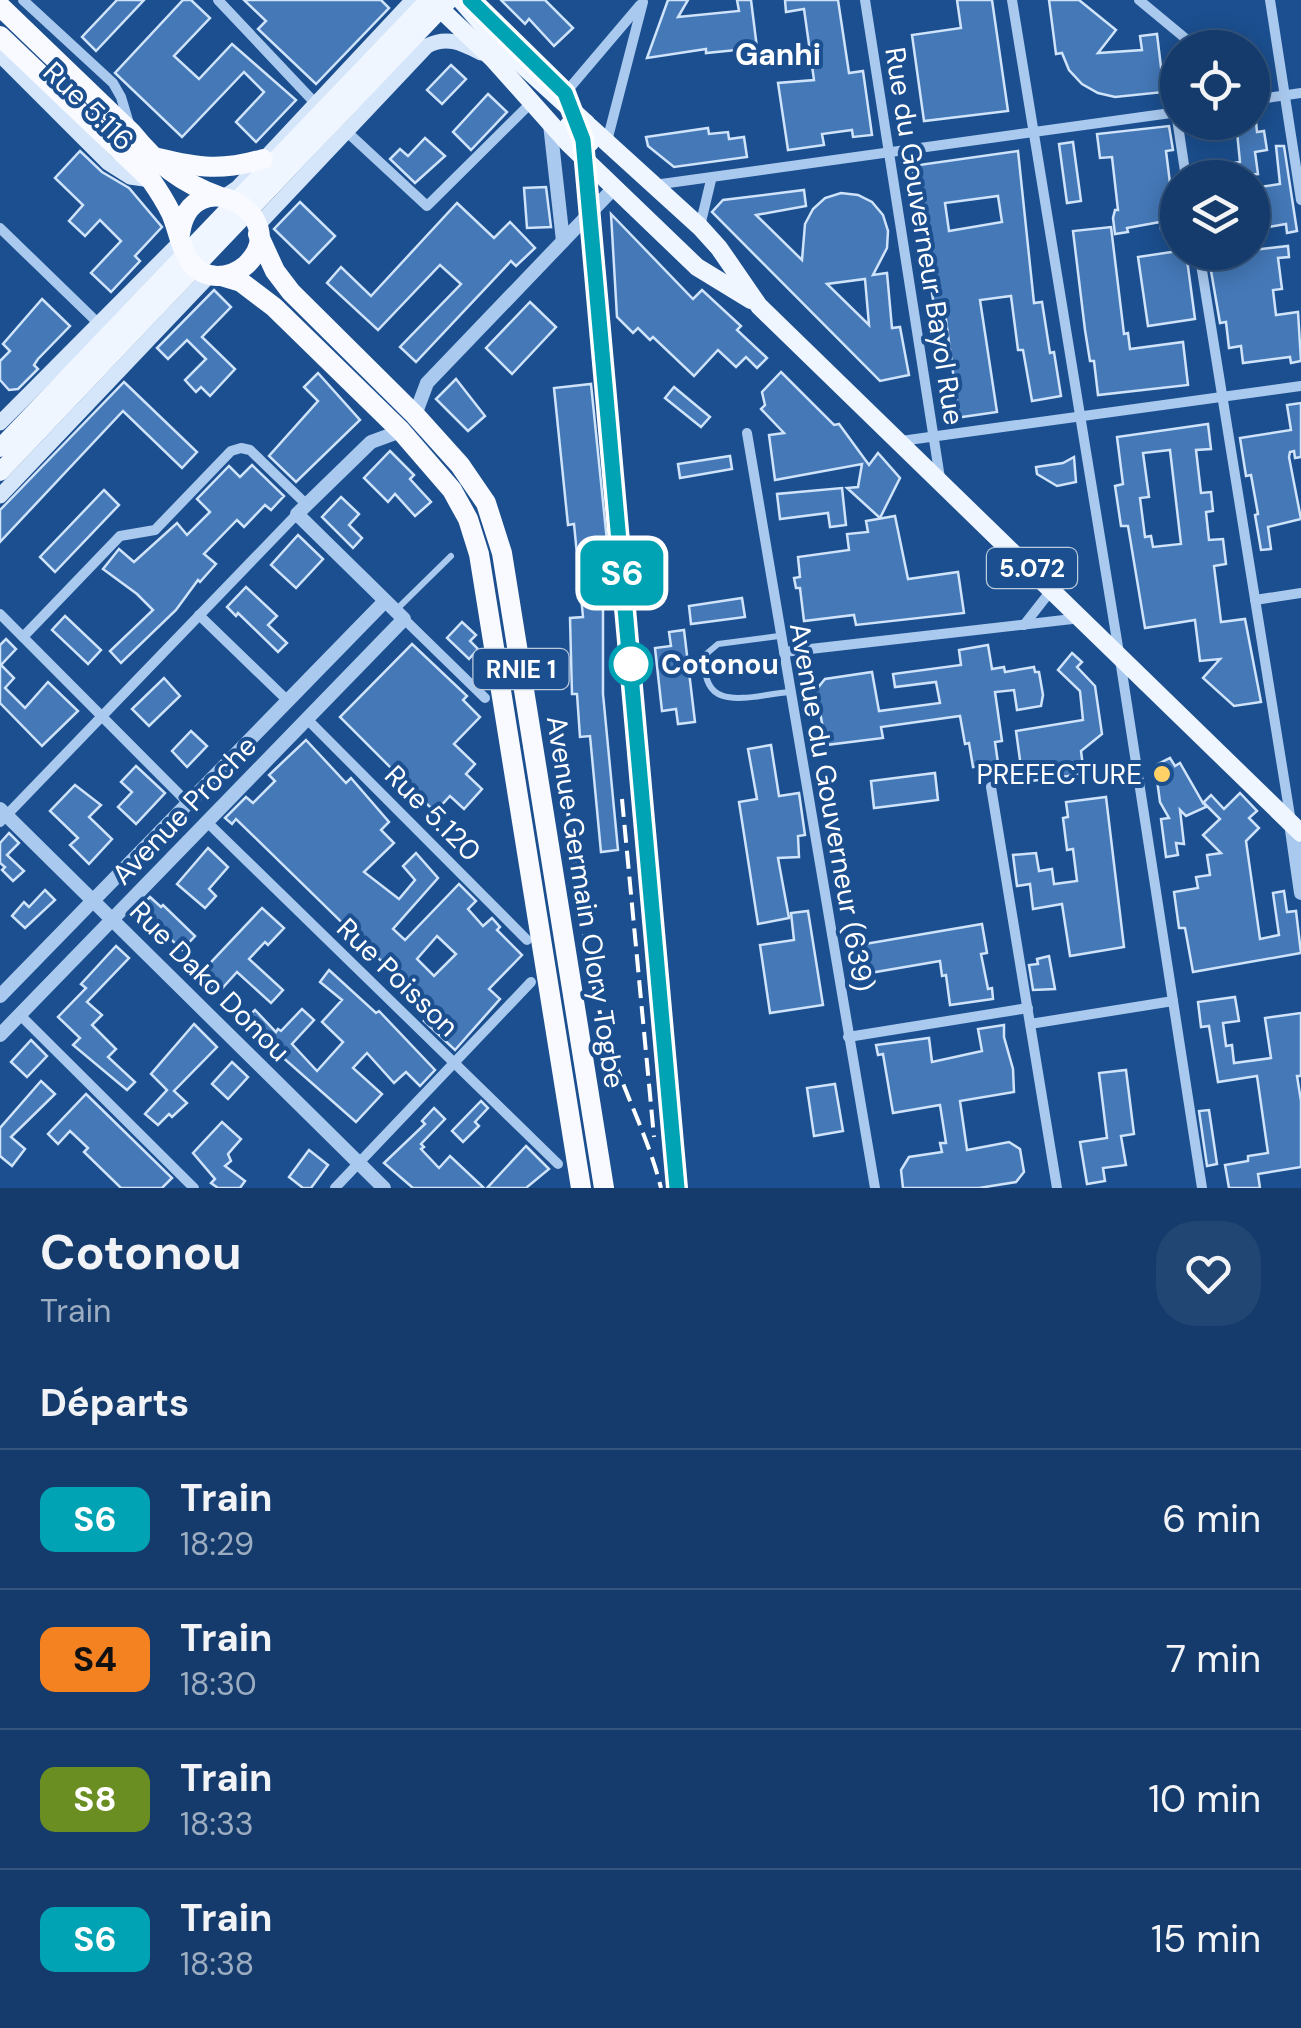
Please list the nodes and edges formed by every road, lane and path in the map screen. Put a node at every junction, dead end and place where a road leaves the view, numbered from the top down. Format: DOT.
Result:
graph roads {
  1 [pos="24,0"];
  2 [pos="218,0"];
  3 [pos="401,0"];
  4 [pos="417,0"];
  5 [pos="460,0"];
  6 [pos="865,0"];
  7 [pos="1012,0"];
  8 [pos="1139,0"];
  9 [pos="1270,0"];
  10 [pos="643,1"];
  11 [pos="437,2"];
  12 [pos="0,6"];
  13 [pos="1153,6"];
  14 [pos="396,17"];
  15 [pos="425,27"];
  16 [pos="1178,30"];
  17 [pos="463,31"];
  18 [pos="0,36"];
  19 [pos="0,55"];
  20 [pos="493,59"];
  21 [pos="1301,94"];
  22 [pos="1270,96"];
  23 [pos="1284,96"];
  24 [pos="560,98"];
  25 [pos="532,102"];
  26 [pos="331,105"];
  27 [pos="1160,114"];
  28 [pos="550,123"];
  29 [pos="588,125"];
  30 [pos="346,131"];
  31 [pos="132,132"];
  32 [pos="1035,132"];
  33 [pos="607,141"];
  34 [pos="570,145"];
  35 [pos="889,154"];
  36 [pos="150,156"];
  37 [pos="264,160"];
  38 [pos="151,180"];
  39 [pos="711,180"];
  40 [pos="654,185"];
  41 [pos="613,188"];
  42 [pos="221,197"];
  43 [pos="1301,200"];
  44 [pos="700,227"];
  45 [pos="0,228"];
  46 [pos="258,230"];
  47 [pos="180,238"];
  48 [pos="563,241"];
  49 [pos="1201,270"];
  50 [pos="216,275"];
  51 [pos="760,306"];
  52 [pos="98,323"];
  53 [pos="98,358"];
  54 [pos="426,383"];
  55 [pos="1301,386"];
  56 [pos="1222,397"];
  57 [pos="387,403"];
  58 [pos="1080,416"];
  59 [pos="0,422"];
  60 [pos="408,423"];
  61 [pos="747,433"];
  62 [pos="934,436"];
  63 [pos="900,441"];
  64 [pos="371,442"];
  65 [pos="0,448"];
  66 [pos="0,472"];
  67 [pos="940,478"];
  68 [pos="0,496"];
  69 [pos="302,509"];
  70 [pos="451,556"];
  71 [pos="1052,588"];
  72 [pos="1301,593"];
  73 [pos="1255,600"];
  74 [pos="395,610"];
  75 [pos="0,614"];
  76 [pos="199,615"];
  77 [pos="1082,618"];
  78 [pos="1024,625"];
  79 [pos="779,636"];
  80 [pos="24,637"];
  81 [pos="784,652"];
  82 [pos="1119,654"];
  83 [pos="789,692"];
  84 [pos="485,698"];
  85 [pos="288,701"];
  86 [pos="102,716"];
  87 [pos="306,719"];
  88 [pos="991,787"];
  89 [pos="188,803"];
  90 [pos="2,816"];
  91 [pos="206,822"];
  92 [pos="1296,828"];
  93 [pos="1301,893"];
  94 [pos="93,900"];
  95 [pos="112,920"];
  96 [pos="527,940"];
  97 [pos="530,982"];
  98 [pos="0,996"];
  99 [pos="1173,1001"];
  100 [pos="1028,1008"];
  101 [pos="20,1014"];
  102 [pos="1030,1024"];
  103 [pos="0,1035"];
  104 [pos="848,1037"];
  105 [pos="454,1063"];
  106 [pos="359,1163"];
  107 [pos="558,1164"];
  108 [pos="194,1188"];
  109 [pos="336,1188"];
  110 [pos="384,1188"];
  111 [pos="581,1188"];
  112 [pos="604,1188"];
  113 [pos="875,1188"];
  114 [pos="1056,1188"];
  115 [pos="1202,1188"];
  1 -- 31 [label="street"];
  2 -- 26 [label="street"];
  3 -- 14 [label="main road"];
  4 -- 14 [label="main road"];
  5 -- 24 [label="main road, 5.072"];
  6 -- 35 [label="street, Rue du Gouverneur Bayol Rue"];
  7 -- 32 [label="street"];
  8 -- 13 [label="street"];
  9 -- 23 [label="street"];
  10 -- 24 [label="street"];
  10 -- 33 [label="street"];
  11 -- 15 [label="main road"];
  11 -- 17 [label="main road, 5.072"];
  11 -- 26 [label="main road"];
  12 -- 31 [label="highway, RNIE 1"];
  13 -- 16 [label="street"];
  14 -- 26 [label="main road"];
  15 -- 17 [label="main road"];
  15 -- 26 [label="main road"];
  17 -- 20 [label="main road, 5.072"];
  18 -- 38 [label="highway, RNIE 1"];
  19 -- 38 [label="main road, Rue 5.116"];
  20 -- 25 [label="main road, 5.072"];
  20 -- 30 [label="main road"];
  21 -- 23 [label="street"];
  22 -- 23 [label="street"];
  23 -- 43 [label="street"];
  24 -- 29 [label="main road, 5.072"];
  25 -- 28 [label="main road, 5.072"];
  25 -- 30 [label="street"];
  26 -- 37 [label="main road"];
  26 -- 53 [label="main road"];
  27 -- 32 [label="street"];
  28 -- 34 [label="main road, 5.072"];
  28 -- 48 [label="street"];
  29 -- 33 [label="main road, 5.072"];
  29 -- 34 [label="main road"];
  30 -- 46 [label="main road"];
  31 -- 36 [label="highway, RNIE 1"];
  32 -- 35 [label="street"];
  32 -- 58 [label="street"];
  33 -- 40 [label="main road, 5.072"];
  34 -- 41 [label="main road, 5.072"];
  35 -- 39 [label="street"];
  35 -- 62 [label="street, Rue du Gouverneur Bayol Rue"];
  36 -- 37 [label="highway"];
  36 -- 42 [label="highway, RNIE 1"];
  37 -- 42 [label="main road"];
  38 -- 47 [label="highway, RNIE 1"];
  39 -- 40 [label="street"];
  39 -- 44 [label="street"];
  40 -- 44 [label="main road, 5.072"];
  41 -- 48 [label="street"];
  41 -- 51 [label="main road, 5.072"];
  42 -- 46 [label="highway, RNIE 1"];
  42 -- 47 [label="highway"];
  44 -- 51 [label="main road, 5.072"];
  45 -- 52 [label="street"];
  46 -- 50 [label="highway"];
  46 -- 57 [label="highway, Avenue Germain Olory Togbe / RNIE 1"];
  47 -- 50 [label="highway, RNIE 1"];
  47 -- 52 [label="main road"];
  48 -- 54 [label="street"];
  49 -- 56 [label="street"];
  50 -- 57 [label="highway, Avenue Germain Olory Togbe / RNIE 1"];
  50 -- 68 [label="main road"];
  51 -- 63 [label="main road, 5.072"];
  52 -- 59 [label="main road"];
  53 -- 65 [label="main road"];
  53 -- 66 [label="main road"];
  54 -- 57 [label="street"];
  54 -- 60 [label="street"];
  55 -- 56 [label="street"];
  56 -- 58 [label="street"];
  56 -- 73 [label="street"];
  57 -- 60 [label="highway, Avenue Germain Olory Togbe / RNIE 1"];
  57 -- 64 [label="street"];
  58 -- 62 [label="street"];
  58 -- 82 [label="street"];
  60 -- 64 [label="street"];
  60 -- 111 [label="highway, Avenue Germain Olory Togbe / RNIE 1"];
  60 -- 112 [label="highway, Avenue Germain Olory Togbe / RNIE 1"];
  61 -- 79 [label="street, Avenue du Gouverneur (639)"];
  62 -- 63 [label="street"];
  62 -- 67 [label="street, Rue du Gouverneur Bayol Rue"];
  63 -- 67 [label="main road, 5.072"];
  64 -- 69 [label="street"];
  67 -- 71 [label="main road, 5.072"];
  69 -- 74 [label="street"];
  69 -- 76 [label="street"];
  69 -- 80 [label="street"];
  70 -- 74 [label="lane"];
  71 -- 77 [label="main road, 5.072"];
  71 -- 78 [label="street"];
  72 -- 73 [label="street"];
  73 -- 92 [label="street"];
  74 -- 84 [label="street"];
  74 -- 85 [label="street, Avenue Proche"];
  74 -- 87 [label="street, Avenue Proche"];
  75 -- 80 [label="street"];
  76 -- 85 [label="street"];
  76 -- 86 [label="street"];
  77 -- 78 [label="street"];
  77 -- 82 [label="main road, 5.072"];
  78 -- 81 [label="street"];
  79 -- 81 [label="street, Avenue du Gouverneur (639)"];
  79 -- 83 [label="lane"];
  80 -- 86 [label="street"];
  81 -- 83 [label="street, Avenue du Gouverneur (639)"];
  82 -- 92 [label="main road, 5.072"];
  82 -- 99 [label="street"];
  83 -- 104 [label="street, Avenue du Gouverneur (639)"];
  85 -- 89 [label="street, Avenue Proche"];
  86 -- 89 [label="street"];
  86 -- 90 [label="street"];
  87 -- 91 [label="street, Avenue Proche"];
  87 -- 96 [label="street, Rue 5.120"];
  88 -- 100 [label="street"];
  89 -- 94 [label="street, Avenue Proche"];
  90 -- 94 [label="street, Rue Dako Donou"];
  91 -- 95 [label="street, Avenue Proche"];
  91 -- 105 [label="street, Rue Poisson"];
  92 -- 93 [label="street"];
  94 -- 95 [label="street, Rue Dako Donou"];
  94 -- 98 [label="street, Avenue Proche"];
  95 -- 101 [label="street, Avenue Proche"];
  95 -- 106 [label="street, Rue Dako Donou"];
  97 -- 105 [label="street"];
  99 -- 102 [label="street"];
  99 -- 115 [label="street"];
  100 -- 102 [label="street"];
  100 -- 104 [label="street"];
  101 -- 103 [label="street, Avenue Proche"];
  101 -- 108 [label="street"];
  102 -- 114 [label="street"];
  104 -- 113 [label="street, Avenue du Gouverneur (639)"];
  105 -- 106 [label="street"];
  105 -- 107 [label="street, Rue Poisson"];
  106 -- 109 [label="street"];
  106 -- 110 [label="street, Rue Dako Donou"];
}
